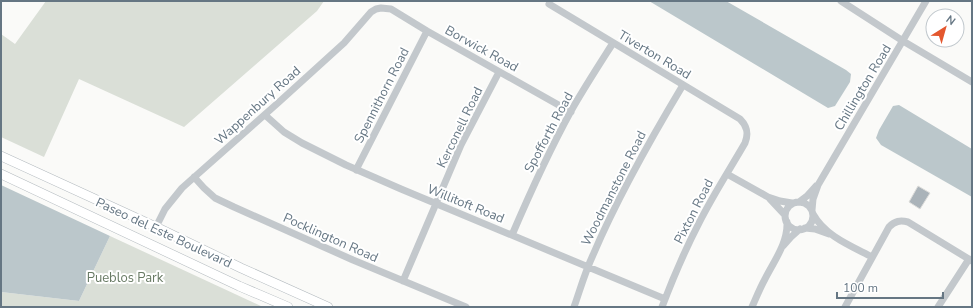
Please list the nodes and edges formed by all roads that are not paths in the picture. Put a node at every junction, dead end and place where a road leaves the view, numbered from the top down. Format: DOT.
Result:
graph roads {
  1 [pos="841,1"];
  2 [pos="926,1"];
  3 [pos="549,4"];
  4 [pos="381,8"];
  5 [pos="427,31"];
  6 [pos="903,41"];
  7 [pos="613,43"];
  8 [pos="499,72"];
  9 [pos="972,82"];
  10 [pos="683,85"];
  11 [pos="571,112"];
  12 [pos="265,115"];
  13 [pos="746,128"];
  14 [pos="1,156"];
  15 [pos="356,170"];
  16 [pos="1,174"];
  17 [pos="727,174"];
  18 [pos="194,178"];
  19 [pos="818,185"];
  20 [pos="768,197"];
  21 [pos="796,202"];
  22 [pos="436,204"];
  23 [pos="813,212"];
  24 [pos="786,219"];
  25 [pos="156,227"];
  26 [pos="802,229"];
  27 [pos="832,234"];
  28 [pos="512,235"];
  29 [pos="782,248"];
  30 [pos="872,257"];
  31 [pos="970,260"];
  32 [pos="588,267"];
  33 [pos="403,281"];
  34 [pos="665,299"];
  35 [pos="322,306"];
  36 [pos="288,307"];
  37 [pos="466,307"];
  38 [pos="574,307"];
  39 [pos="662,307"];
  40 [pos="752,307"];
  41 [pos="845,307"];
  42 [pos="938,307"];
  1 -- 6 [label="street"];
  2 -- 6 [label="street, Chillington Road"];
  3 -- 7 [label="street, Tiverton Road"];
  4 -- 5 [label="street, Borwick Road"];
  4 -- 12 [label="street, Wappenbury Road"];
  5 -- 8 [label="street, Borwick Road"];
  5 -- 15 [label="street, Spennithorn Road"];
  6 -- 9 [label="street"];
  6 -- 19 [label="street, Chillington Road"];
  7 -- 10 [label="street, Tiverton Road"];
  7 -- 11 [label="street, Spofforth Road"];
  8 -- 11 [label="street, Borwick Road"];
  8 -- 22 [label="street, Kerconell Road"];
  10 -- 13 [label="street, Tiverton Road"];
  10 -- 32 [label="street, Woodmanstone Road"];
  11 -- 28 [label="street, Spofforth Road"];
  12 -- 15 [label="street, Willitoft Road"];
  12 -- 18 [label="street, Wappenbury Road"];
  13 -- 17 [label="street, Pixton Road"];
  14 -- 25 [label="main road, Paseo del Este Boulevard"];
  15 -- 22 [label="street, Willitoft Road"];
  16 -- 36 [label="main road, Paseo del Este Boulevard"];
  17 -- 20 [label="street"];
  17 -- 34 [label="street, Pixton Road"];
  18 -- 25 [label="street, Wappenbury Road"];
  18 -- 33 [label="street, Pocklington Road"];
  19 -- 21 [label="street, Chillington Road"];
  19 -- 23 [label="street, Chillington Road"];
  20 -- 21 [label="street"];
  20 -- 24 [label="street"];
  21 -- 23 [label="street"];
  21 -- 24 [label="street"];
  22 -- 28 [label="street, Willitoft Road"];
  22 -- 33 [label="street, Kerconell Road"];
  23 -- 26 [label="street"];
  23 -- 27 [label="street"];
  24 -- 26 [label="street"];
  24 -- 29 [label="street"];
  25 -- 35 [label="main road, Paseo del Este Boulevard"];
  26 -- 27 [label="street"];
  26 -- 29 [label="street"];
  27 -- 30 [label="street"];
  28 -- 32 [label="street, Willitoft Road"];
  29 -- 40 [label="street"];
  30 -- 31 [label="street"];
  30 -- 41 [label="street"];
  31 -- 42 [label="street"];
  32 -- 34 [label="street, Willitoft Road"];
  32 -- 38 [label="street, Woodmanstone Road"];
  33 -- 37 [label="street, Pocklington Road"];
  34 -- 39 [label="street, Pixton Road"];
}
